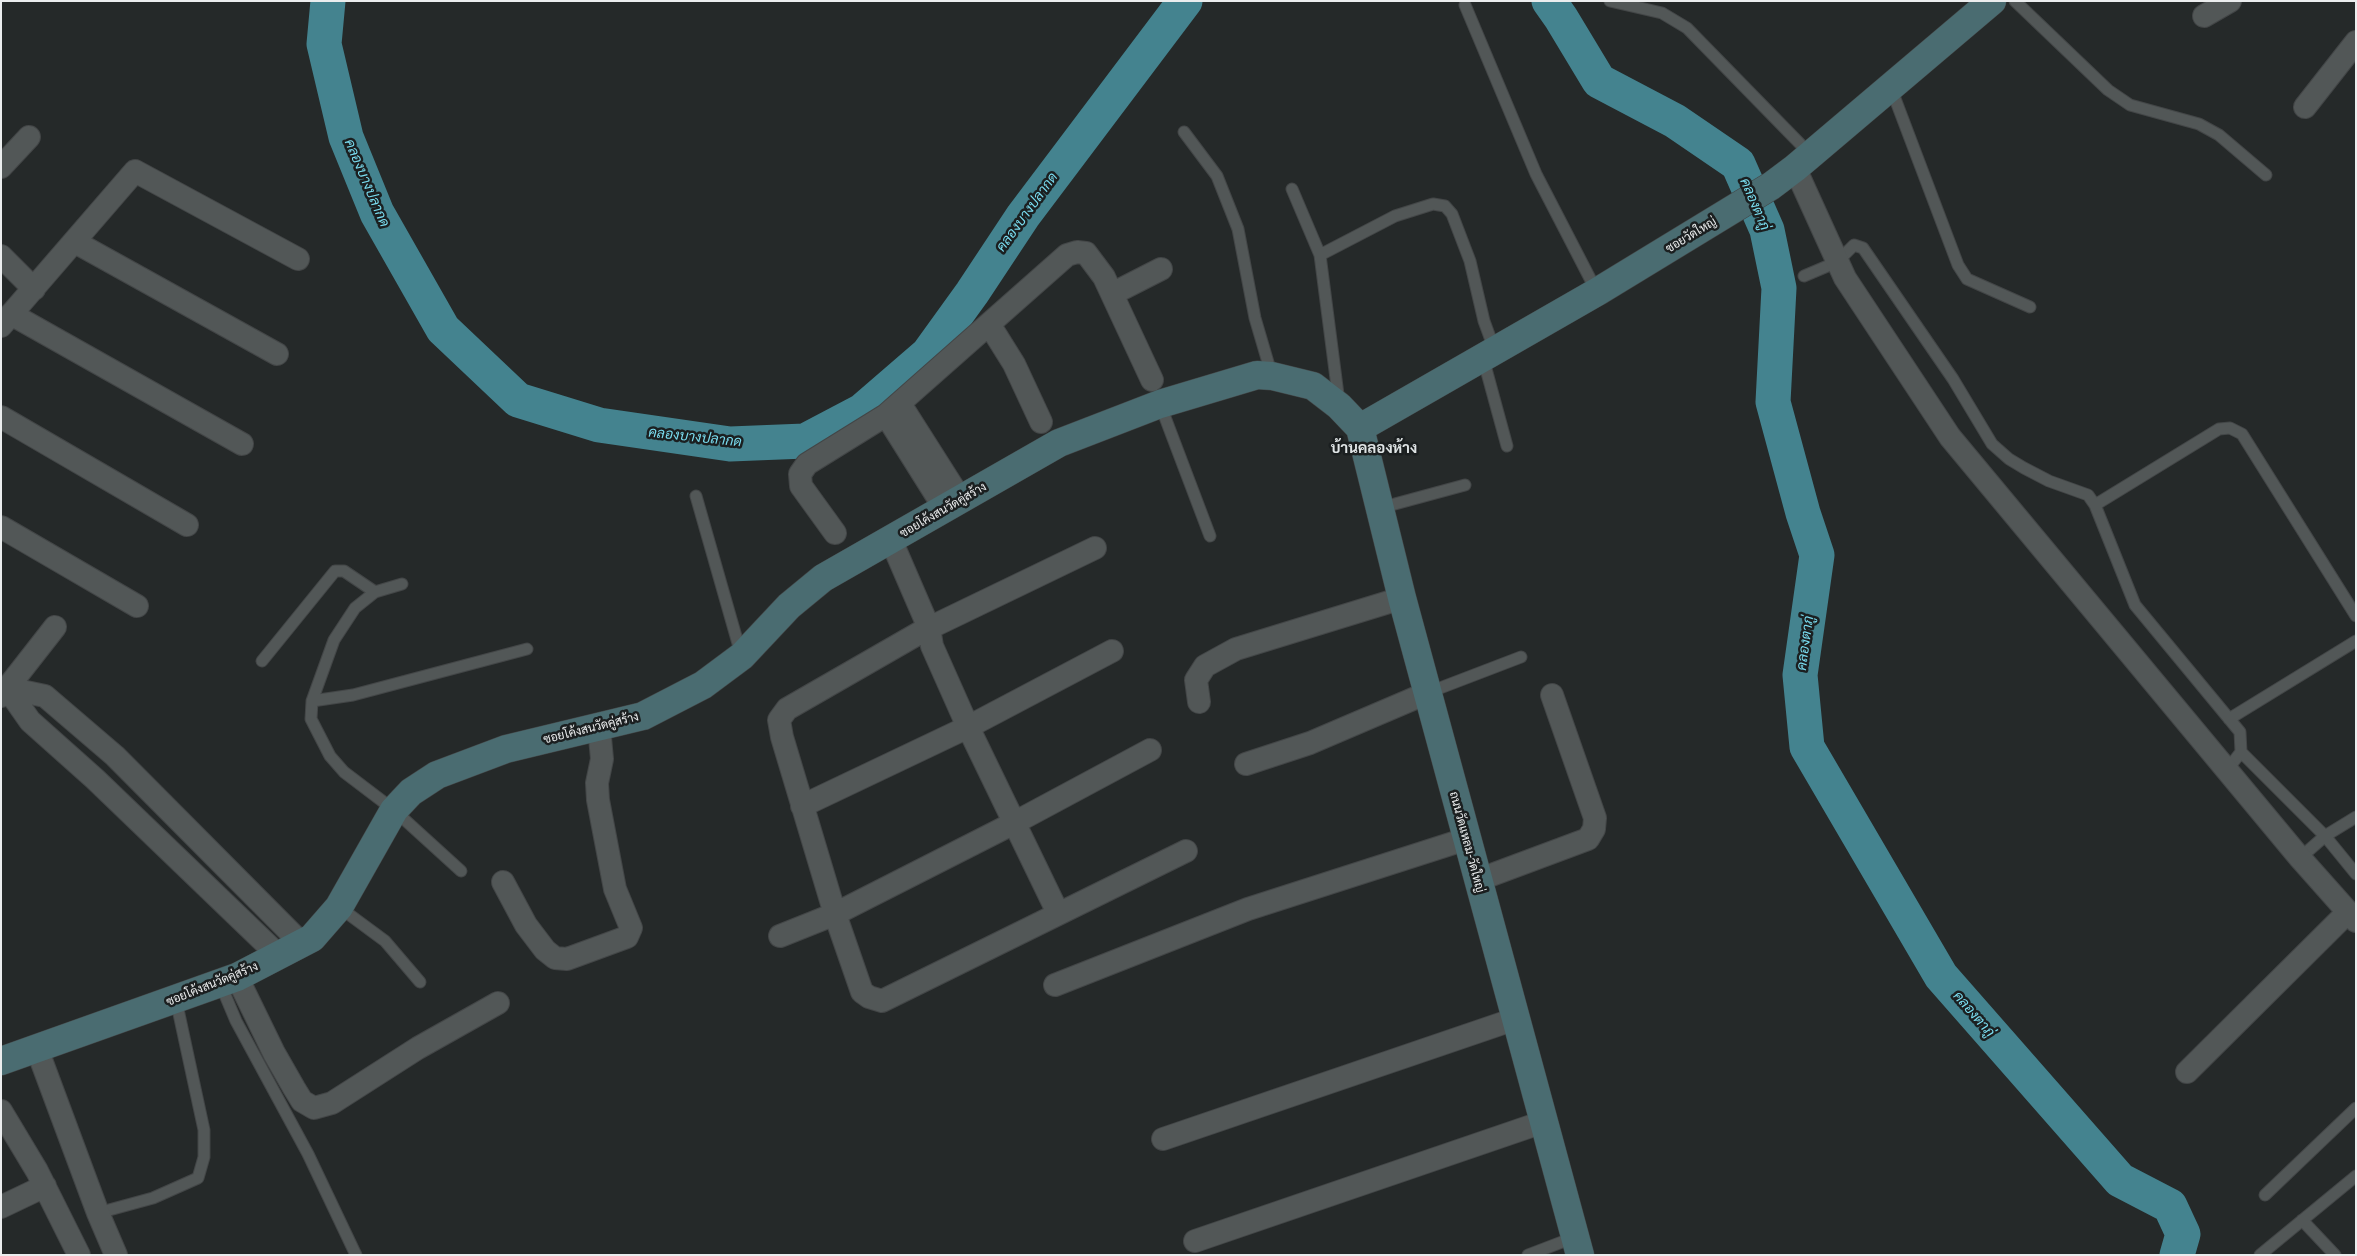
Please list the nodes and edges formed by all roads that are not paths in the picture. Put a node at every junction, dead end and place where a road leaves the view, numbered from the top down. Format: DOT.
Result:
graph roads {
  1 [pos="1610,1"];
  2 [pos="1992,1"];
  3 [pos="2016,1"];
  4 [pos="2230,1"];
  5 [pos="1466,5"];
  6 [pos="2204,16"];
  7 [pos="2356,42"];
  8 [pos="1890,88"];
  9 [pos="2305,107"];
  10 [pos="1184,132"];
  11 [pos="30,138"];
  12 [pos="1803,161"];
  13 [pos="1,167"];
  14 [pos="2266,175"];
  15 [pos="1292,189"];
  16 [pos="75,242"];
  17 [pos="1320,255"];
  18 [pos="1,256"];
  19 [pos="298,260"];
  20 [pos="1837,262"];
  21 [pos="1161,269"];
  22 [pos="1804,276"];
  23 [pos="34,289"];
  24 [pos="1597,292"];
  25 [pos="1112,294"];
  26 [pos="2030,307"];
  27 [pos="6,320"];
  28 [pos="989,324"];
  29 [pos="277,354"];
  30 [pos="1489,354"];
  31 [pos="1272,376"];
  32 [pos="1156,392"];
  33 [pos="1340,406"];
  34 [pos="893,409"];
  35 [pos="1,417"];
  36 [pos="1041,422"];
  37 [pos="1360,428"];
  38 [pos="242,444"];
  39 [pos="1507,446"];
  40 [pos="1465,485"];
  41 [pos="696,496"];
  42 [pos="953,505"];
  43 [pos="2095,506"];
  44 [pos="1380,508"];
  45 [pos="187,525"];
  46 [pos="1,527"];
  47 [pos="835,533"];
  48 [pos="1210,536"];
  49 [pos="885,544"];
  50 [pos="1095,548"];
  51 [pos="402,584"];
  52 [pos="375,592"];
  53 [pos="1402,598"];
  54 [pos="137,606"];
  55 [pos="2356,616"];
  56 [pos="56,627"];
  57 [pos="927,636"];
  58 [pos="2356,641"];
  59 [pos="527,649"];
  60 [pos="1112,651"];
  61 [pos="742,656"];
  62 [pos="1521,657"];
  63 [pos="262,661"];
  64 [pos="3,689"];
  65 [pos="1427,693"];
  66 [pos="1552,695"];
  67 [pos="312,701"];
  68 [pos="1199,702"];
  69 [pos="2229,718"];
  70 [pos="599,727"];
  71 [pos="968,727"];
  72 [pos="1150,750"];
  73 [pos="2241,752"];
  74 [pos="1246,764"];
  75 [pos="2227,770"];
  76 [pos="802,806"];
  77 [pos="394,810"];
  78 [pos="2356,817"];
  79 [pos="1014,823"];
  80 [pos="2325,836"];
  81 [pos="1466,839"];
  82 [pos="1186,851"];
  83 [pos="2300,858"];
  84 [pos="461,871"];
  85 [pos="2356,874"];
  86 [pos="1478,880"];
  87 [pos="503,882"];
  88 [pos="339,906"];
  89 [pos="1058,913"];
  90 [pos="835,914"];
  91 [pos="2352,917"];
  92 [pos="780,936"];
  93 [pos="290,950"];
  94 [pos="228,980"];
  95 [pos="420,982"];
  96 [pos="1055,985"];
  97 [pos="176,1000"];
  98 [pos="498,1003"];
  99 [pos="1515,1019"];
  100 [pos="37,1049"];
  101 [pos="1,1061"];
  102 [pos="2187,1072"];
  103 [pos="2356,1108"];
  104 [pos="1,1111"];
  105 [pos="1543,1122"];
  106 [pos="1163,1139"];
  107 [pos="2356,1176"];
  108 [pos="45,1186"];
  109 [pos="2265,1195"];
  110 [pos="1,1207"];
  111 [pos="98,1213"];
  112 [pos="2302,1220"];
  113 [pos="1195,1241"];
  114 [pos="1578,1246"];
  115 [pos="79,1255"];
  116 [pos="116,1255"];
  117 [pos="356,1255"];
  118 [pos="1528,1255"];
  119 [pos="2260,1255"];
  120 [pos="2334,1255"];
  1 -- 12 [label="lane"];
  2 -- 8 [label="street, ซอยวัดใหญ่"];
  3 -- 14 [label="lane"];
  4 -- 6 [label="street"];
  5 -- 24 [label="lane"];
  7 -- 9 [label="street"];
  8 -- 12 [label="street, ซอยวัดใหญ่"];
  8 -- 26 [label="lane"];
  10 -- 31 [label="lane"];
  11 -- 13 [label="street"];
  12 -- 20 [label="street"];
  12 -- 24 [label="street, ซอยวัดใหญ่"];
  15 -- 17 [label="lane"];
  16 -- 19 [label="street"];
  16 -- 23 [label="street"];
  16 -- 29 [label="street"];
  17 -- 30 [label="lane"];
  17 -- 33 [label="lane"];
  18 -- 23 [label="street"];
  20 -- 22 [label="lane"];
  20 -- 43 [label="lane"];
  20 -- 75 [label="street"];
  21 -- 25 [label="street"];
  23 -- 27 [label="street"];
  24 -- 30 [label="street, ซอยวัดใหญ่"];
  25 -- 28 [label="street"];
  25 -- 32 [label="street"];
  27 -- 38 [label="street"];
  28 -- 34 [label="street"];
  28 -- 36 [label="street"];
  30 -- 37 [label="street, ซอยวัดใหญ่"];
  30 -- 39 [label="lane"];
  31 -- 32 [label="street, ซอยโค้งสนวัดคู่สร้าง"];
  31 -- 33 [label="street, ซอยโค้งสนวัดคู่สร้าง"];
  32 -- 42 [label="street, ซอยโค้งสนวัดคู่สร้าง"];
  32 -- 48 [label="lane"];
  33 -- 37 [label="street, ซอยโค้งสนวัดคู่สร้าง"];
  34 -- 42 [label="street"];
  34 -- 47 [label="street"];
  35 -- 45 [label="street"];
  37 -- 44 [label="street, ถนนวัดแหลม-วัดใหญ่"];
  40 -- 44 [label="lane"];
  41 -- 61 [label="lane"];
  42 -- 49 [label="street, ซอยโค้งสนวัดคู่สร้าง"];
  43 -- 55 [label="lane"];
  43 -- 69 [label="lane"];
  44 -- 53 [label="street, ถนนวัดแหลม-วัดใหญ่"];
  46 -- 54 [label="street"];
  49 -- 57 [label="street"];
  49 -- 61 [label="street, ซอยโค้งสนวัดคู่สร้าง"];
  50 -- 57 [label="street"];
  51 -- 52 [label="lane"];
  52 -- 63 [label="lane"];
  52 -- 67 [label="lane"];
  53 -- 65 [label="street, ถนนวัดแหลม-วัดใหญ่"];
  53 -- 68 [label="street"];
  56 -- 64 [label="street"];
  57 -- 71 [label="street"];
  57 -- 76 [label="street"];
  58 -- 69 [label="lane"];
  59 -- 67 [label="lane"];
  60 -- 71 [label="street"];
  61 -- 70 [label="street, ซอยโค้งสนวัดคู่สร้าง"];
  62 -- 65 [label="lane"];
  64 -- 93 [label="street"];
  64 -- 93 [label="street"];
  65 -- 74 [label="street"];
  65 -- 81 [label="street, ถนนวัดแหลม-วัดใหญ่"];
  66 -- 86 [label="street"];
  67 -- 77 [label="lane"];
  69 -- 73 [label="lane"];
  70 -- 77 [label="street, ซอยโค้งสนวัดคู่สร้าง"];
  70 -- 87 [label="street"];
  71 -- 76 [label="street"];
  71 -- 79 [label="street"];
  72 -- 79 [label="street"];
  73 -- 75 [label="lane"];
  73 -- 80 [label="lane"];
  75 -- 83 [label="street"];
  76 -- 90 [label="street"];
  77 -- 84 [label="lane"];
  77 -- 88 [label="street, ซอยโค้งสนวัดคู่สร้าง"];
  78 -- 80 [label="lane"];
  79 -- 89 [label="street"];
  79 -- 90 [label="street"];
  80 -- 83 [label="lane"];
  80 -- 85 [label="lane"];
  81 -- 86 [label="street, ถนนวัดแหลม-วัดใหญ่"];
  81 -- 96 [label="street"];
  82 -- 89 [label="street"];
  83 -- 91 [label="street"];
  86 -- 99 [label="street, ถนนวัดแหลม-วัดใหญ่"];
  88 -- 93 [label="street, ซอยโค้งสนวัดคู่สร้าง"];
  88 -- 95 [label="lane"];
  89 -- 90 [label="street"];
  90 -- 92 [label="street"];
  91 -- 102 [label="street"];
  93 -- 94 [label="street, ซอยโค้งสนวัดคู่สร้าง"];
  94 -- 97 [label="street, ซอยโค้งสนวัดคู่สร้าง"];
  94 -- 98 [label="street"];
  94 -- 117 [label="lane"];
  97 -- 100 [label="street, ซอยโค้งสนวัดคู่สร้าง"];
  97 -- 111 [label="lane"];
  99 -- 105 [label="street, ถนนวัดแหลม-วัดใหญ่"];
  99 -- 106 [label="street"];
  100 -- 101 [label="street, ซอยโค้งสนวัดคู่สร้าง"];
  100 -- 111 [label="street"];
  103 -- 109 [label="lane"];
  104 -- 108 [label="street"];
  105 -- 113 [label="street"];
  105 -- 114 [label="street, ถนนวัดแหลม-วัดใหญ่"];
  107 -- 112 [label="lane"];
  108 -- 110 [label="street"];
  108 -- 115 [label="street"];
  111 -- 116 [label="street"];
  112 -- 119 [label="lane"];
  112 -- 120 [label="lane"];
  114 -- 118 [label="lane"];
}
